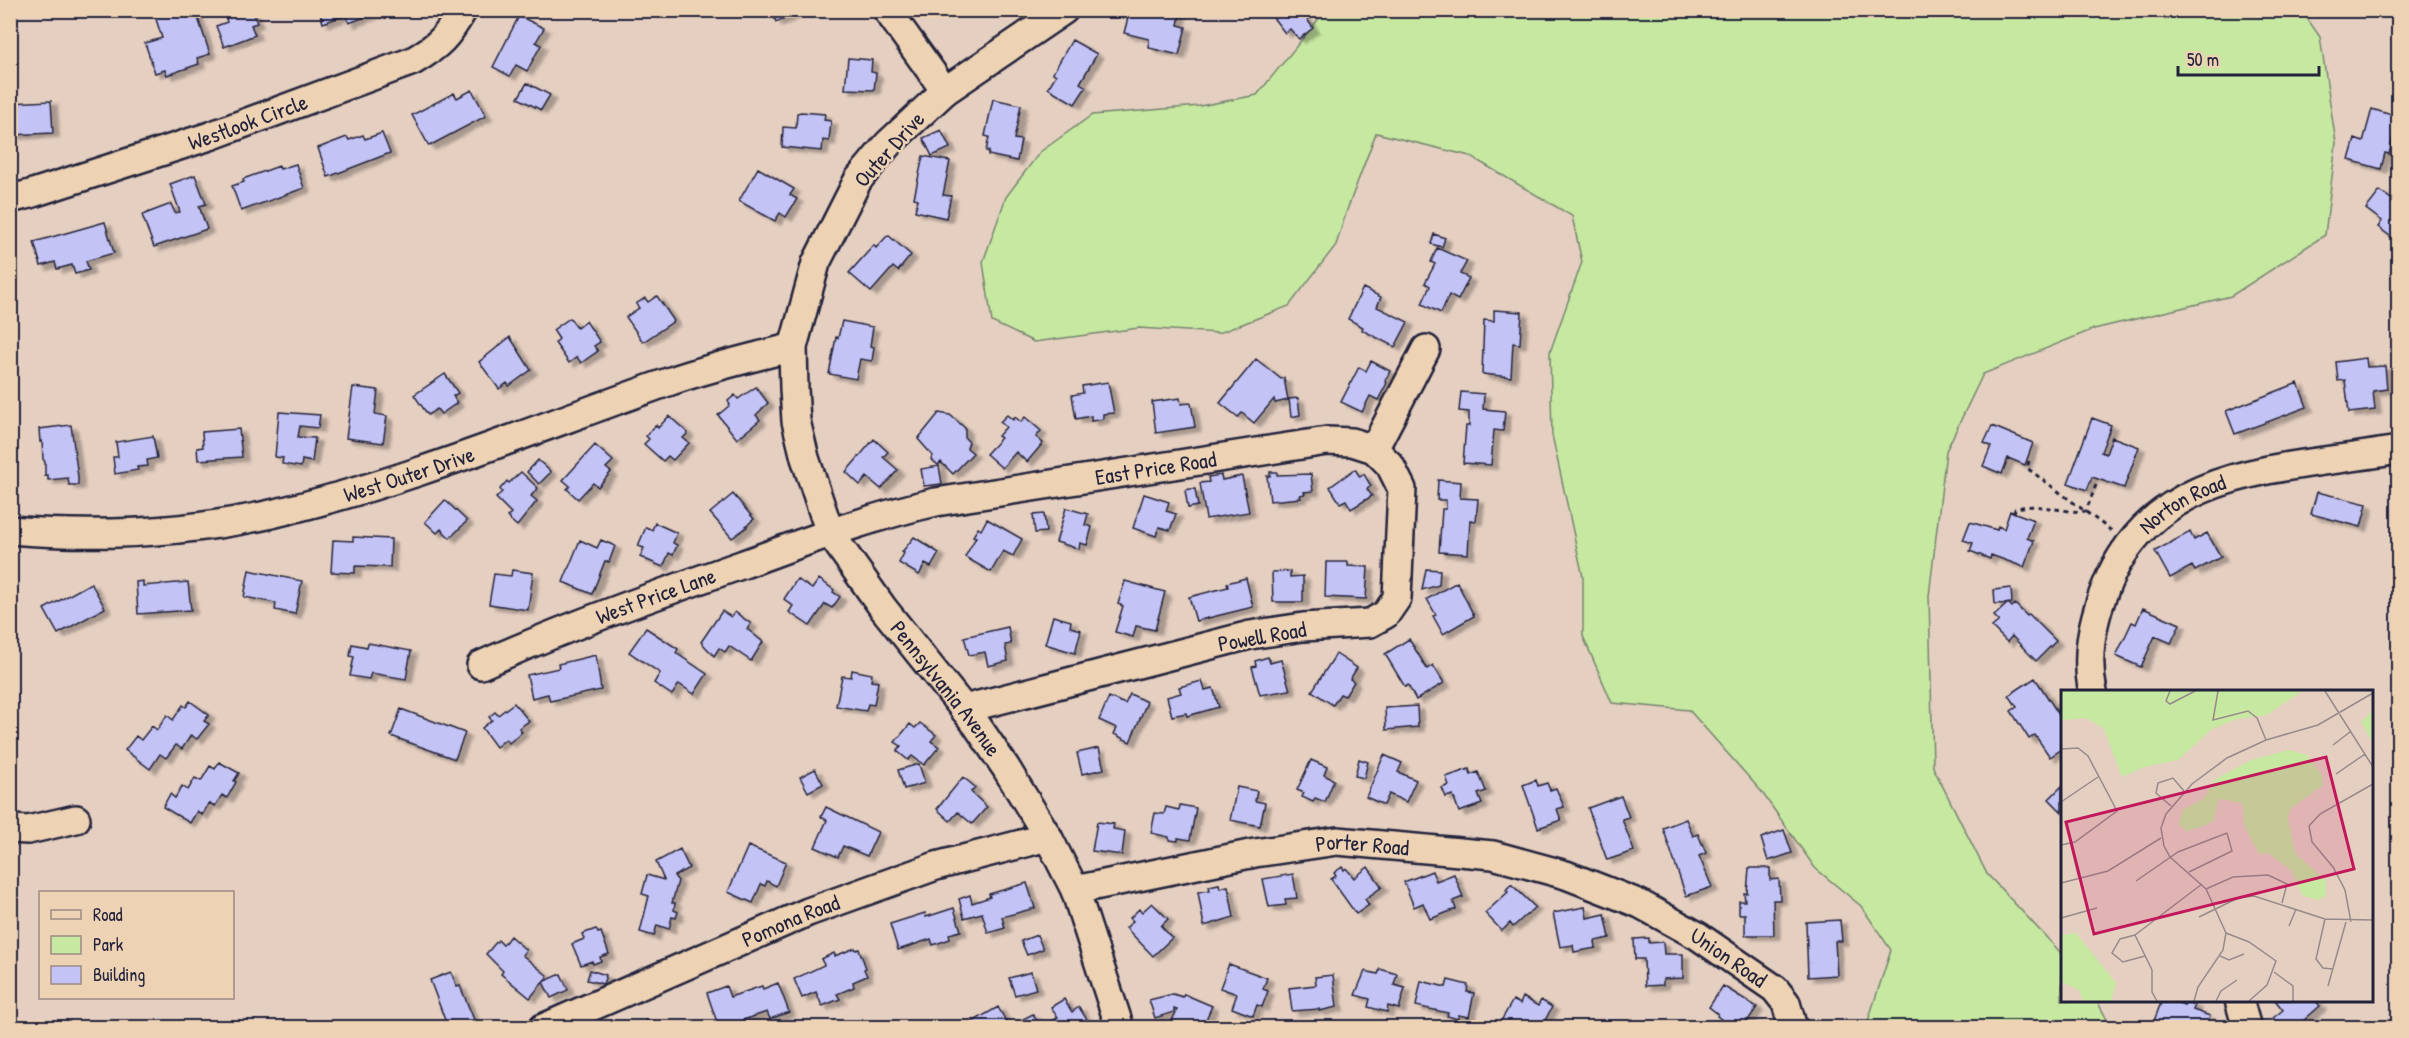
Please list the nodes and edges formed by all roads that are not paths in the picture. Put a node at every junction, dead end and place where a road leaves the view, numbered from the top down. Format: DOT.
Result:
graph roads {
  1 [pos="464,10"];
  2 [pos="887,10"];
  3 [pos="1064,10"];
  4 [pos="945,91"];
  5 [pos="10,198"];
  6 [pos="793,347"];
  7 [pos="1426,349"];
  8 [pos="1374,448"];
  9 [pos="2398,450"];
  10 [pos="10,530"];
  11 [pos="830,533"];
  12 [pos="481,665"];
  13 [pos="2093,690"];
  14 [pos="964,709"];
  15 [pos="76,819"];
  16 [pos="10,829"];
  17 [pos="1048,837"];
  18 [pos="1075,890"];
  19 [pos="1645,906"];
  20 [pos="2240,1002"];
  21 [pos="543,1028"];
  22 [pos="1120,1028"];
  23 [pos="1793,1028"];
  24 [pos="2247,1028"];
  1 -- 5 [label="street, Westlook Circle"];
  2 -- 4 [label="street"];
  3 -- 4 [label="street, Outer Drive"];
  4 -- 6 [label="street, Outer Drive"];
  6 -- 10 [label="street, West Outer Drive"];
  6 -- 11 [label="street, Pennsylvania Avenue"];
  7 -- 8 [label="street"];
  8 -- 11 [label="street, East Price Road"];
  8 -- 14 [label="street, Powell Road"];
  9 -- 13 [label="street, Norton Road"];
  11 -- 12 [label="street, West Price Lane"];
  11 -- 14 [label="street, Pennsylvania Avenue"];
  14 -- 17 [label="street, Pennsylvania Avenue"];
  15 -- 16 [label="street"];
  17 -- 18 [label="street, Pennsylvania Avenue"];
  17 -- 21 [label="street, Pomona Road"];
  18 -- 19 [label="street, Porter Road"];
  18 -- 22 [label="street, Pennsylvania Avenue"];
  19 -- 23 [label="street, Union Road"];
  20 -- 24 [label="street"];
}
